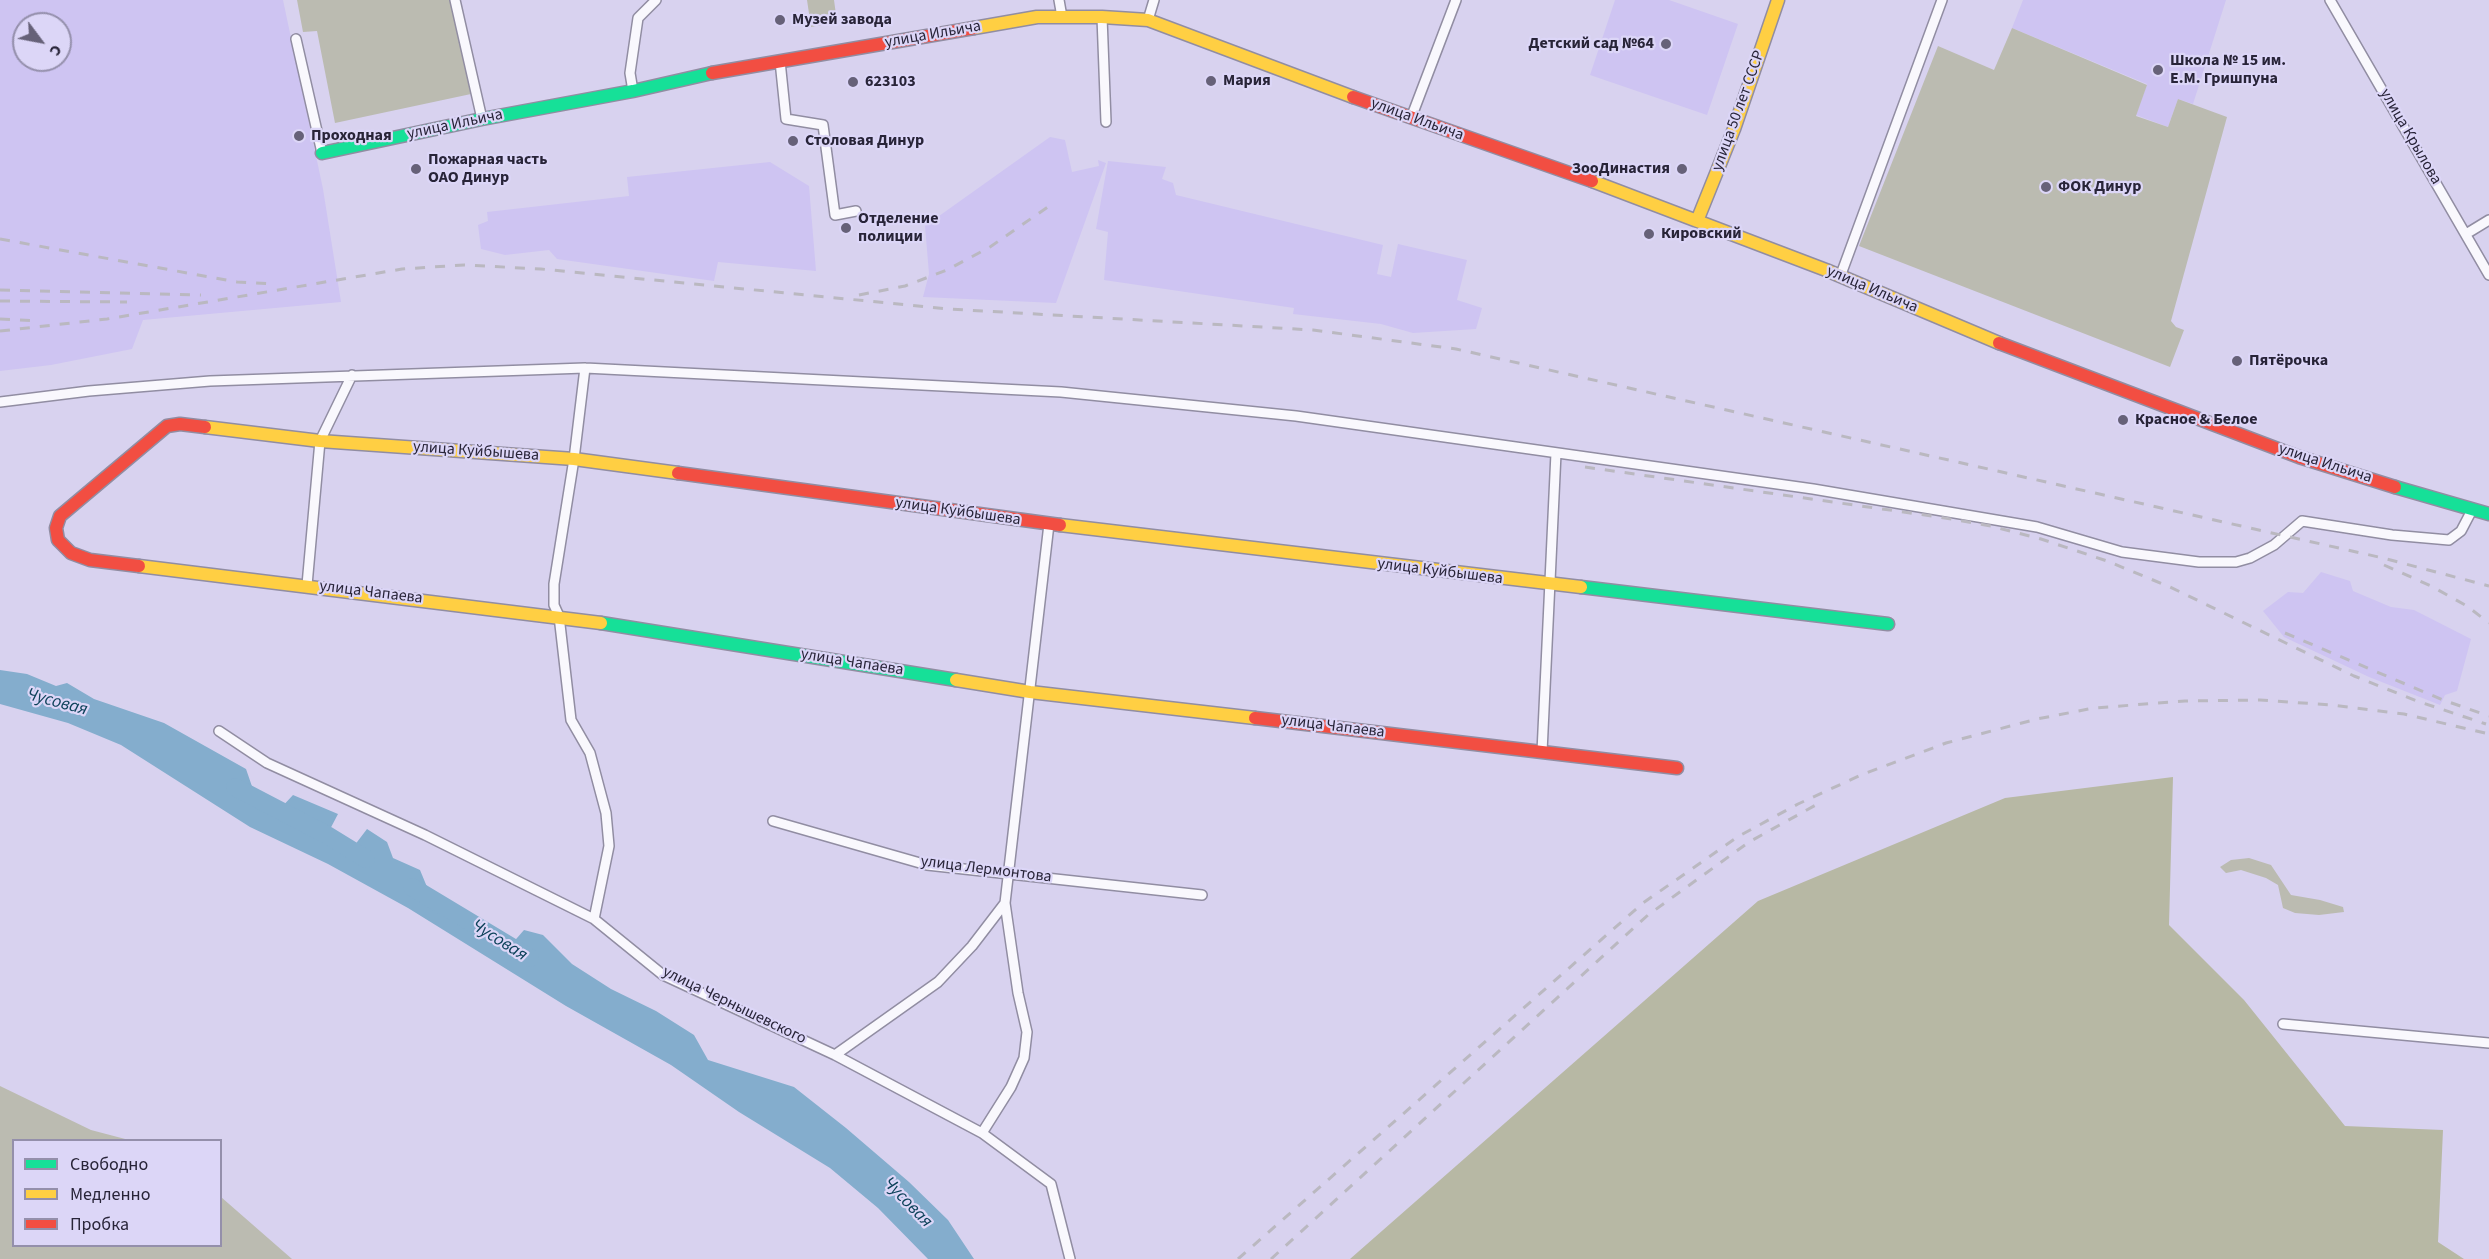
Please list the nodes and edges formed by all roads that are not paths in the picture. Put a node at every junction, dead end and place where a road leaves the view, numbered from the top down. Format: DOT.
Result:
graph roads {
  1 [pos="455,0"];
  2 [pos="656,0"];
  3 [pos="1059,0"];
  4 [pos="1154,0"];
  5 [pos="1456,0"];
  6 [pos="1778,0"];
  7 [pos="1942,0"];
  8 [pos="2330,0"];
  9 [pos="1062,17"];
  10 [pos="1102,17"];
  11 [pos="1148,20"];
  12 [pos="296,39"];
  13 [pos="780,61"];
  14 [pos="633,91"];
  15 [pos="1411,118"];
  16 [pos="482,119"];
  17 [pos="1106,122"];
  18 [pos="322,153"];
  19 [pos="856,211"];
  20 [pos="2489,220"];
  21 [pos="1697,221"];
  22 [pos="2466,234"];
  23 [pos="2489,275"];
  24 [pos="1840,277"];
  25 [pos="585,368"];
  26 [pos="352,375"];
  27 [pos="0,402"];
  28 [pos="320,441"];
  29 [pos="1556,453"];
  30 [pos="574,459"];
  31 [pos="2489,506"];
  32 [pos="2472,510"];
  33 [pos="2489,514"];
  34 [pos="60,516"];
  35 [pos="1049,524"];
  36 [pos="307,585"];
  37 [pos="1551,585"];
  38 [pos="559,616"];
  39 [pos="1888,624"];
  40 [pos="1030,692"];
  41 [pos="219,731"];
  42 [pos="1542,752"];
  43 [pos="1677,768"];
  44 [pos="773,821"];
  45 [pos="1006,872"];
  46 [pos="1202,895"];
  47 [pos="1005,903"];
  48 [pos="594,919"];
  49 [pos="2283,1024"];
  50 [pos="2489,1043"];
  51 [pos="835,1055"];
  52 [pos="982,1133"];
  53 [pos="1070,1259"];
  1 -- 16 [label="street"];
  2 -- 14 [label="street"];
  3 -- 9 [label="street"];
  4 -- 11 [label="street"];
  5 -- 15 [label="street"];
  6 -- 21 [label="street, улица 50 лет СССР"];
  7 -- 24 [label="street"];
  8 -- 22 [label="street, улица Крылова"];
  9 -- 10 [label="street, улица Ильича"];
  9 -- 13 [label="street, улица Ильича"];
  10 -- 11 [label="street, улица Ильича"];
  10 -- 17 [label="street"];
  11 -- 15 [label="street, улица Ильича"];
  12 -- 18 [label="street"];
  13 -- 14 [label="street, улица Ильича"];
  13 -- 19 [label="street"];
  14 -- 16 [label="street, улица Ильича"];
  15 -- 21 [label="street, улица Ильича"];
  16 -- 18 [label="street, улица Ильича"];
  20 -- 22 [label="street"];
  21 -- 24 [label="street, улица Ильича"];
  22 -- 23 [label="street, улица Крылова"];
  24 -- 32 [label="street, улица Ильича"];
  25 -- 26 [label="street"];
  25 -- 29 [label="street"];
  25 -- 30 [label="street"];
  26 -- 27 [label="street"];
  26 -- 28 [label="street"];
  28 -- 30 [label="street, улица Куйбышева"];
  28 -- 34 [label="street, улица Куйбышева"];
  28 -- 36 [label="street"];
  29 -- 32 [label="street"];
  29 -- 37 [label="street"];
  30 -- 35 [label="street, улица Куйбышева"];
  30 -- 38 [label="street"];
  31 -- 32 [label="street"];
  32 -- 33 [label="street, улица Ильича"];
  34 -- 36 [label="street, улица Чапаева"];
  35 -- 37 [label="street, улица Куйбышева"];
  35 -- 40 [label="street"];
  36 -- 38 [label="street, улица Чапаева"];
  37 -- 39 [label="street, улица Куйбышева"];
  37 -- 42 [label="street"];
  38 -- 40 [label="street, улица Чапаева"];
  38 -- 48 [label="street"];
  40 -- 42 [label="street, улица Чапаева"];
  40 -- 45 [label="street"];
  41 -- 48 [label="street, улица Чернышевского"];
  42 -- 43 [label="street, улица Чапаева"];
  44 -- 45 [label="street, улица Лермонтова"];
  45 -- 46 [label="street, улица Лермонтова"];
  45 -- 47 [label="street"];
  47 -- 51 [label="street"];
  47 -- 52 [label="street"];
  48 -- 51 [label="street, улица Чернышевского"];
  49 -- 50 [label="street"];
  51 -- 52 [label="street, улица Чернышевского"];
  52 -- 53 [label="street, улица Чернышевского"];
}
